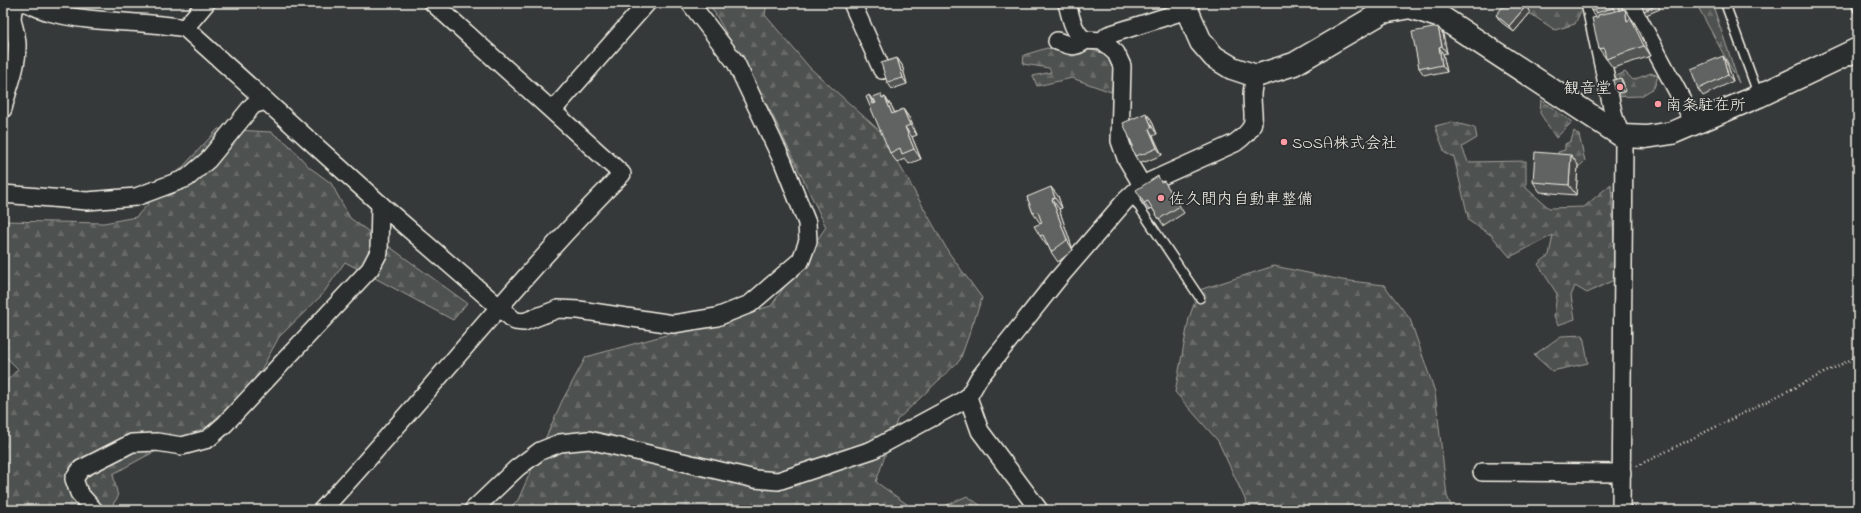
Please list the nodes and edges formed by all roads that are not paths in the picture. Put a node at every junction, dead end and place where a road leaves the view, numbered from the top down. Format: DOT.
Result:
graph roads {
  1 [pos="21,3"];
  2 [pos="26,3"];
  3 [pos="206,3"];
  4 [pos="433,3"];
  5 [pos="647,3"];
  6 [pos="690,3"];
  7 [pos="852,3"];
  8 [pos="1067,3"];
  9 [pos="1590,3"];
  10 [pos="1630,3"];
  11 [pos="1725,3"];
  12 [pos="1856,3"];
  13 [pos="1186,6"];
  14 [pos="1381,8"];
  15 [pos="1858,9"];
  16 [pos="1439,10"];
  17 [pos="185,28"];
  18 [pos="1094,40"];
  19 [pos="1057,41"];
  20 [pos="1858,49"];
  21 [pos="882,70"];
  22 [pos="1256,76"];
  23 [pos="1759,96"];
  24 [pos="266,100"];
  25 [pos="3,109"];
  26 [pos="553,110"];
  27 [pos="1695,124"];
  28 [pos="1622,136"];
  29 [pos="1137,190"];
  30 [pos="3,194"];
  31 [pos="380,204"];
  32 [pos="1200,298"];
  33 [pos="499,308"];
  34 [pos="968,397"];
  35 [pos="1482,472"];
  36 [pos="1622,474"];
  37 [pos="94,510"];
  38 [pos="322,510"];
  39 [pos="474,510"];
  40 [pos="1039,510"];
  41 [pos="1621,510"];
  1 -- 25 [label="street"];
  2 -- 17 [label="street"];
  3 -- 17 [label="street"];
  4 -- 26 [label="street"];
  5 -- 26 [label="street"];
  6 -- 33 [label="street"];
  7 -- 21 [label="street"];
  8 -- 18 [label="street"];
  9 -- 28 [label="street"];
  10 -- 27 [label="street"];
  11 -- 23 [label="lane"];
  12 -- 15 [label="lane"];
  13 -- 18 [label="street"];
  13 -- 22 [label="street"];
  14 -- 16 [label="street"];
  14 -- 22 [label="street"];
  16 -- 28 [label="street"];
  17 -- 24 [label="street"];
  18 -- 19 [label="street"];
  18 -- 29 [label="street"];
  20 -- 23 [label="street"];
  22 -- 29 [label="street"];
  23 -- 27 [label="street"];
  24 -- 30 [label="street"];
  24 -- 31 [label="street"];
  26 -- 33 [label="street"];
  27 -- 28 [label="street"];
  28 -- 36 [label="street"];
  29 -- 32 [label="lane"];
  29 -- 34 [label="street"];
  31 -- 33 [label="street"];
  31 -- 37 [label="street"];
  33 -- 38 [label="street"];
  34 -- 39 [label="street"];
  34 -- 40 [label="street"];
  35 -- 36 [label="street"];
  36 -- 41 [label="street"];
}
